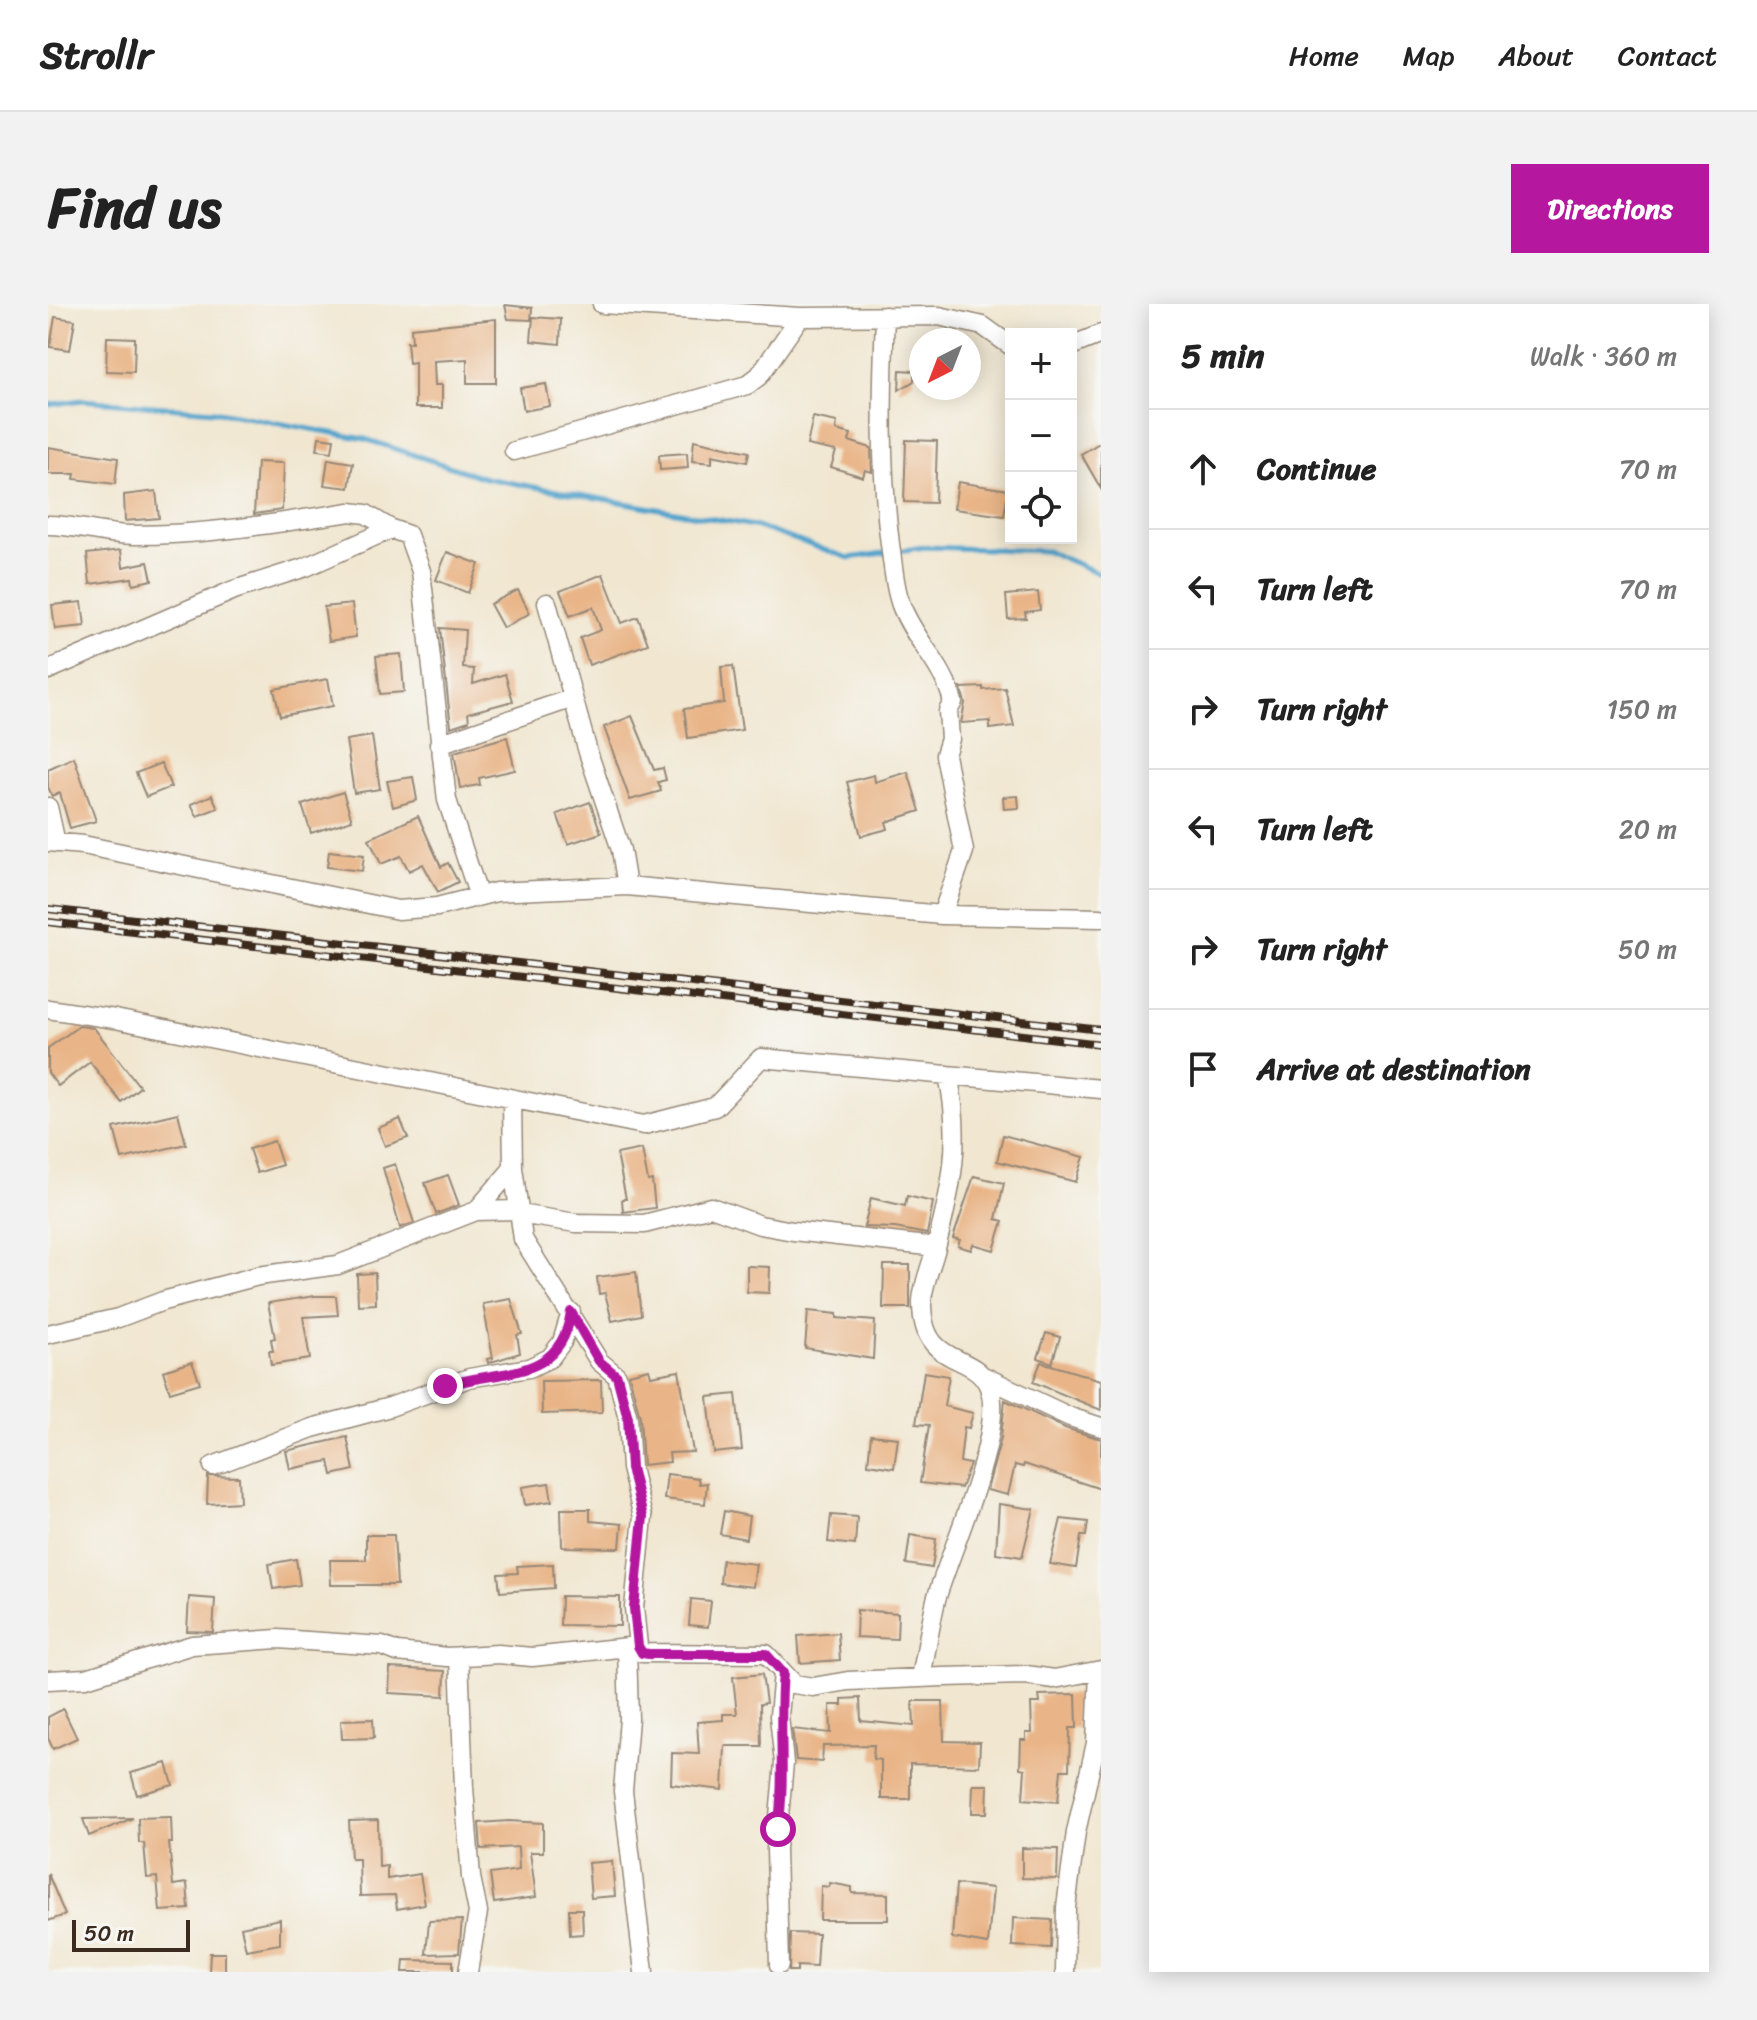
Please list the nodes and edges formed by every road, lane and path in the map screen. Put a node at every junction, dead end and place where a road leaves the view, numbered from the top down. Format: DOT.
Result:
graph roads {
  1 [pos="602,304"];
  2 [pos="941,310"];
  3 [pos="885,316"];
  4 [pos="800,317"];
  5 [pos="1101,334"];
  6 [pos="1005,342"];
  7 [pos="1077,344"];
  8 [pos="514,451"];
  9 [pos="48,525"];
  10 [pos="391,529"];
  11 [pos="547,603"];
  12 [pos="48,670"];
  13 [pos="573,698"];
  14 [pos="439,744"];
  15 [pos="48,807"];
  16 [pos="52,843"];
  17 [pos="627,886"];
  18 [pos="478,894"];
  19 [pos="942,915"];
  20 [pos="1101,918"];
  21 [pos="48,1009"];
  22 [pos="948,1075"];
  23 [pos="1101,1089"];
  24 [pos="512,1099"];
  25 [pos="513,1168"];
  26 [pos="476,1211"];
  27 [pos="519,1212"];
  28 [pos="936,1247"];
  29 [pos="571,1312"];
  30 [pos="48,1334"];
  31 [pos="983,1376"];
  32 [pos="1101,1427"];
  33 [pos="213,1466"];
  34 [pos="632,1647"];
  35 [pos="459,1657"];
  36 [pos="1100,1670"];
  37 [pos="783,1673"];
  38 [pos="921,1678"];
  39 [pos="48,1680"];
  40 [pos="779,1965"];
  41 [pos="468,1972"];
  42 [pos="644,1972"];
  43 [pos="1065,1972"];
  1 -- 4 [label="street"];
  2 -- 3 [label="street"];
  2 -- 6 [label="street"];
  3 -- 4 [label="street"];
  3 -- 19 [label="street"];
  4 -- 8 [label="street"];
  5 -- 7 [label="street"];
  9 -- 10 [label="street"];
  10 -- 12 [label="street"];
  10 -- 14 [label="street"];
  11 -- 13 [label="street"];
  13 -- 14 [label="street"];
  13 -- 17 [label="street"];
  14 -- 18 [label="street"];
  15 -- 16 [label="street"];
  16 -- 18 [label="street"];
  17 -- 18 [label="street"];
  17 -- 19 [label="street"];
  19 -- 20 [label="street"];
  21 -- 24 [label="street"];
  22 -- 23 [label="street"];
  22 -- 24 [label="street"];
  22 -- 28 [label="street"];
  24 -- 25 [label="street"];
  25 -- 26 [label="street"];
  25 -- 27 [label="street"];
  26 -- 27 [label="street"];
  26 -- 30 [label="street"];
  27 -- 28 [label="street"];
  27 -- 29 [label="street"];
  28 -- 31 [label="street"];
  29 -- 33 [label="street"];
  29 -- 34 [label="street"];
  31 -- 32 [label="street"];
  31 -- 38 [label="street"];
  34 -- 35 [label="street"];
  34 -- 37 [label="street"];
  34 -- 42 [label="street"];
  35 -- 39 [label="street"];
  35 -- 41 [label="street"];
  36 -- 38 [label="street"];
  36 -- 43 [label="street"];
  37 -- 38 [label="street"];
  37 -- 40 [label="street"];
}
